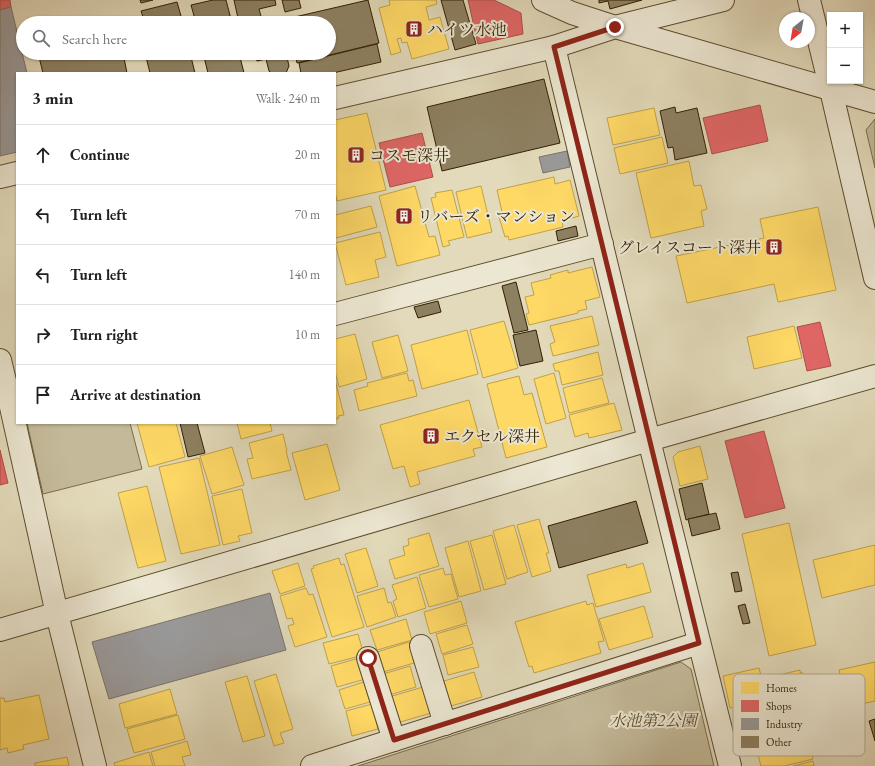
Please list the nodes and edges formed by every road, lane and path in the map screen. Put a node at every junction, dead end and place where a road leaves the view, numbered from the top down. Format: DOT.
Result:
graph roads {
  1 [pos="543,0"];
  2 [pos="723,0"];
  3 [pos="809,0"];
  4 [pos="615,27"];
  5 [pos="554,47"];
  6 [pos="831,90"];
  7 [pos="336,98"];
  8 [pos="875,102"];
  9 [pos="16,173"];
  10 [pos="0,177"];
  11 [pos="602,244"];
  12 [pos="875,278"];
  13 [pos="336,314"];
  14 [pos="0,360"];
  15 [pos="875,376"];
  16 [pos="13,397"];
  17 [pos="16,412"];
  18 [pos="18,424"];
  19 [pos="650,440"];
  20 [pos="57,614"];
  21 [pos="0,630"];
  22 [pos="699,643"];
  23 [pos="421,646"];
  24 [pos="368,658"];
  25 [pos="444,724"];
  26 [pos="394,740"];
  27 [pos="95,766"];
  28 [pos="312,766"];
  29 [pos="730,766"];
  1 -- 4 [label="street"];
  2 -- 4 [label="street"];
  3 -- 6 [label="street"];
  4 -- 5 [label="street"];
  4 -- 6 [label="street"];
  5 -- 7 [label="street"];
  5 -- 11 [label="street"];
  6 -- 8 [label="street"];
  6 -- 12 [label="street"];
  9 -- 10 [label="street"];
  11 -- 13 [label="street"];
  11 -- 19 [label="street"];
  14 -- 16 [label="street"];
  15 -- 19 [label="street"];
  16 -- 17 [label="street"];
  18 -- 20 [label="street"];
  19 -- 20 [label="street"];
  19 -- 22 [label="street"];
  20 -- 21 [label="street"];
  20 -- 27 [label="street"];
  22 -- 25 [label="street"];
  22 -- 29 [label="street"];
  23 -- 25 [label="street"];
  24 -- 26 [label="street"];
  25 -- 26 [label="street"];
  26 -- 28 [label="street"];
}
